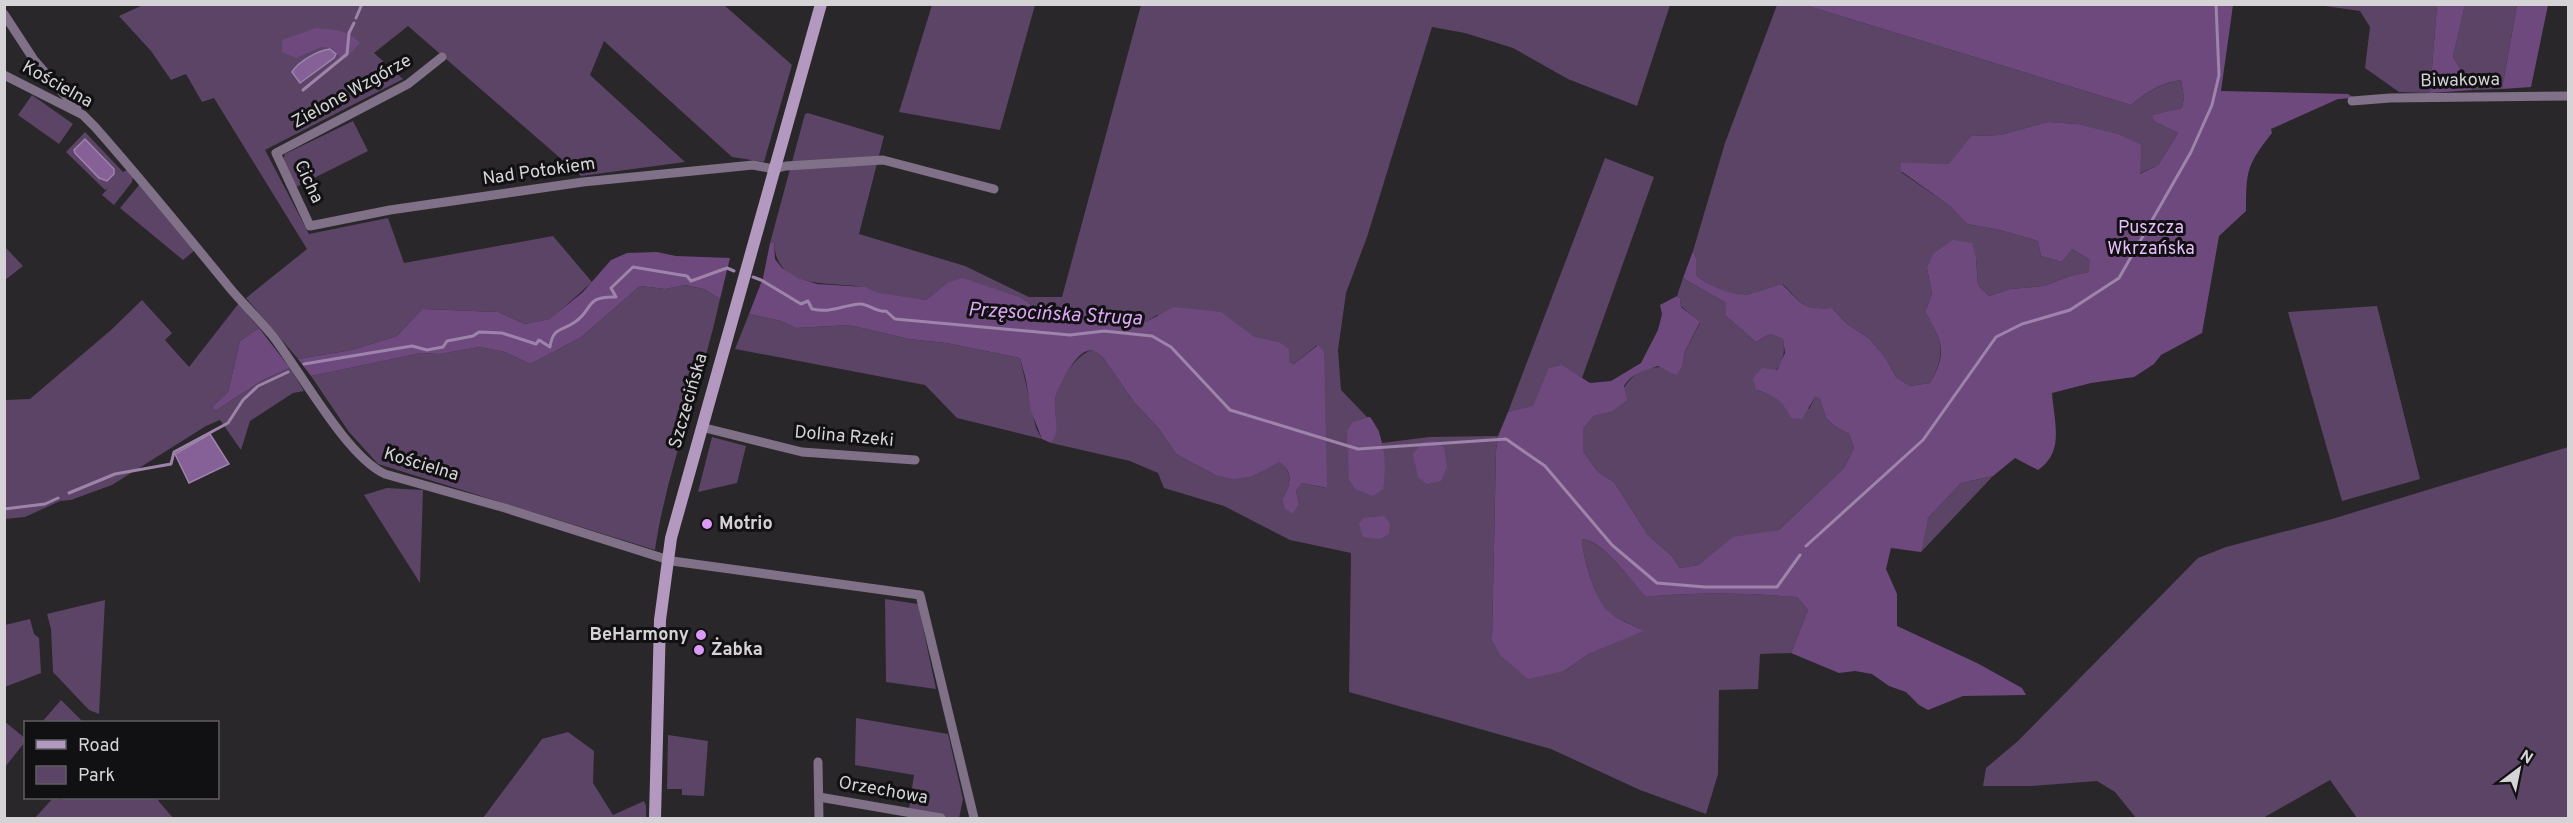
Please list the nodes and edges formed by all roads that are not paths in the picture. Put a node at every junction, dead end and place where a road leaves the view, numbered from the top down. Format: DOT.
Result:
graph roads {
  1 [pos="821,4"];
  2 [pos="4,14"];
  3 [pos="442,57"];
  4 [pos="44,72"];
  5 [pos="4,75"];
  6 [pos="31,89"];
  7 [pos="2568,96"];
  8 [pos="2352,101"];
  9 [pos="83,115"];
  10 [pos="276,153"];
  11 [pos="774,170"];
  12 [pos="994,189"];
  13 [pos="310,226"];
  14 [pos="701,427"];
  15 [pos="915,460"];
  16 [pos="667,560"];
  17 [pos="818,762"];
  18 [pos="819,797"];
  19 [pos="655,819"];
  20 [pos="819,819"];
  21 [pos="941,819"];
  22 [pos="974,819"];
  1 -- 11 [label="street, Szczecińska"];
  2 -- 4 [label="street"];
  3 -- 10 [label="street, Zielone Wzgórze"];
  4 -- 6 [label="street"];
  4 -- 9 [label="street"];
  5 -- 6 [label="street, Kościelna"];
  6 -- 9 [label="street, Kościelna"];
  7 -- 8 [label="street, Biwakowa"];
  9 -- 16 [label="street, Kościelna"];
  10 -- 13 [label="street, Cicha"];
  11 -- 12 [label="street, Nad Potokiem"];
  11 -- 13 [label="street, Nad Potokiem"];
  11 -- 14 [label="street, Szczecińska"];
  14 -- 15 [label="street, Dolina Rzeki"];
  14 -- 16 [label="street, Szczecińska"];
  16 -- 19 [label="street, Szczecińska"];
  16 -- 22 [label="street, Kościelna"];
  17 -- 18 [label="street, Orzechowa"];
  18 -- 20 [label="street, Orzechowa"];
  18 -- 21 [label="street, Orzechowa"];
}
